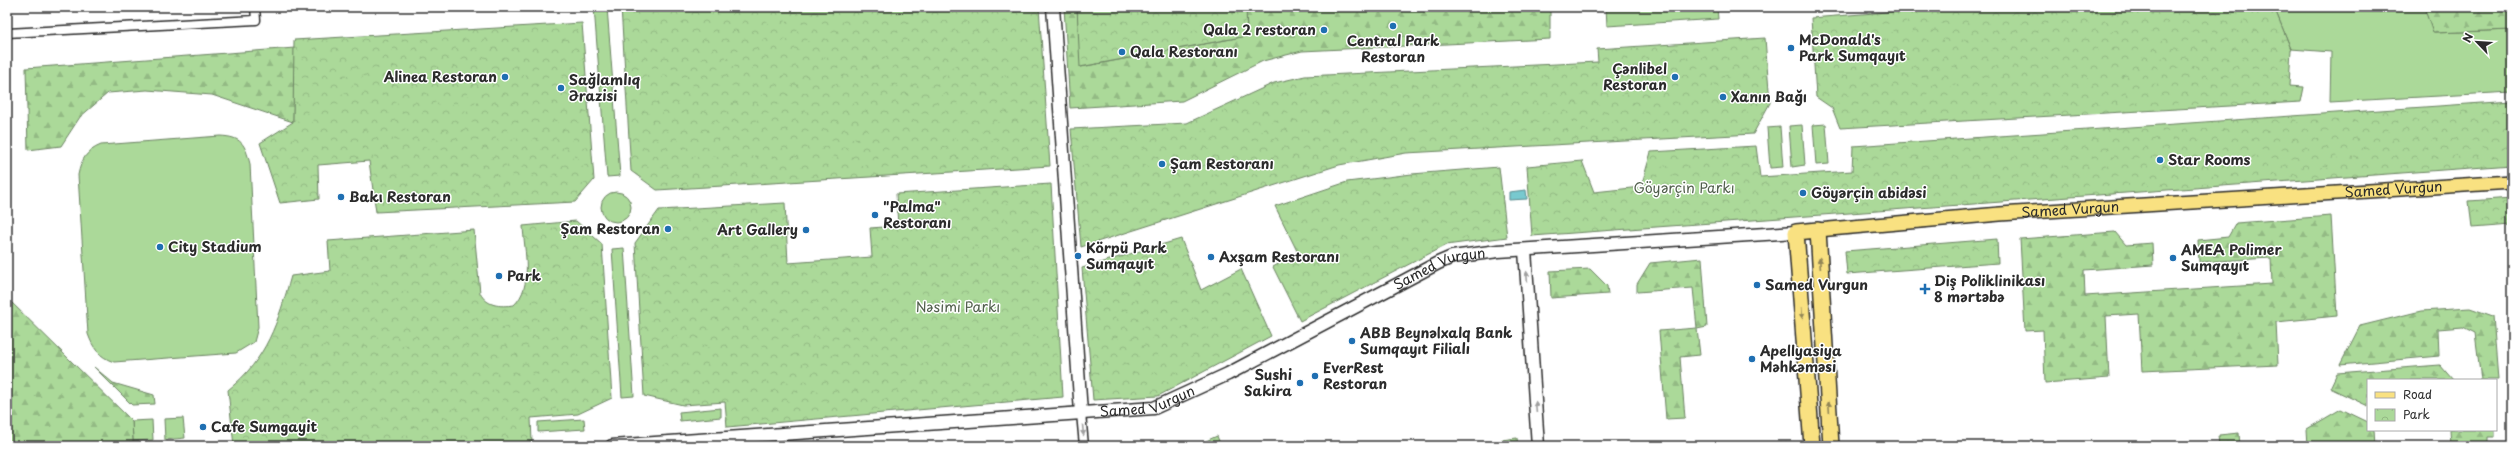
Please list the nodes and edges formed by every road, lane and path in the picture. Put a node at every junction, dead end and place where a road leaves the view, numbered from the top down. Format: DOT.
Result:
graph roads {
  1 [pos="255,7"];
  2 [pos="1053,7"];
  3 [pos="7,33"];
  4 [pos="2512,182"];
  5 [pos="1818,230"];
  6 [pos="1796,232"];
  7 [pos="1525,250"];
  8 [pos="1081,413"];
  9 [pos="654,445"];
  10 [pos="613,446"];
  11 [pos="1084,446"];
  12 [pos="1538,446"];
  13 [pos="1812,446"];
  14 [pos="1831,446"];
  1 -- 3 [label="street"];
  2 -- 8 [label="main road"];
  4 -- 5 [label="main road, Samed Vurgun"];
  5 -- 6 [label="highway, Samed Vurgun"];
  14 -- 5 [label="highway, one-way"];
  6 -- 7 [label="main road, Samed Vurgun"];
  6 -- 13 [label="highway, one-way"];
  7 -- 8 [label="main road, Samed Vurgun"];
  12 -- 7 [label="main road, one-way"];
  8 -- 9 [label="main road, Samed Vurgun"];
  8 -- 11 [label="street, one-way"];
  9 -- 10 [label="main road, Samed Vurgun"];
}
